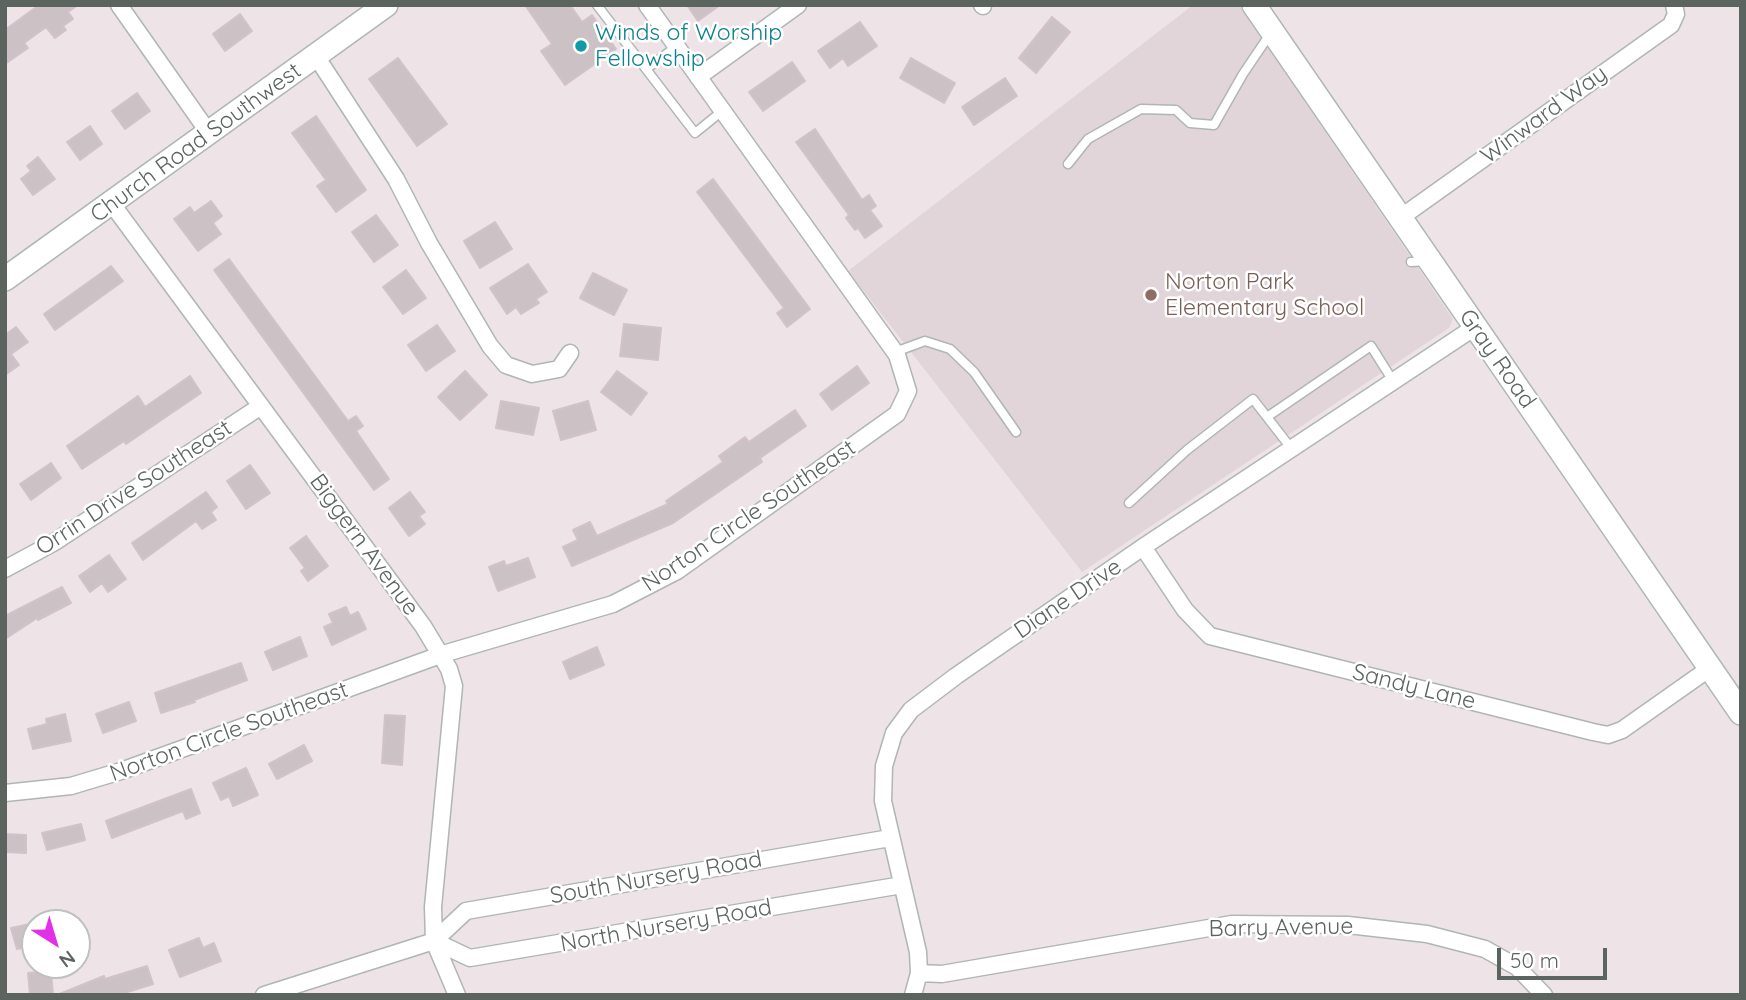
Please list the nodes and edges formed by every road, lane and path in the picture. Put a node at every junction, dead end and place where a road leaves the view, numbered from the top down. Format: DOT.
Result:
graph roads {
  1 [pos="119,5"];
  2 [pos="386,5"];
  3 [pos="597,5"];
  4 [pos="647,5"];
  5 [pos="798,5"];
  6 [pos="1254,5"];
  7 [pos="1674,5"];
  8 [pos="1272,32"];
  9 [pos="676,47"];
  10 [pos="316,56"];
  11 [pos="646,69"];
  12 [pos="698,77"];
  13 [pos="721,112"];
  14 [pos="209,133"];
  15 [pos="1068,164"];
  16 [pos="112,204"];
  17 [pos="1400,218"];
  18 [pos="5,279"];
  19 [pos="1475,327"];
  20 [pos="895,352"];
  21 [pos="570,353"];
  22 [pos="1393,380"];
  23 [pos="261,405"];
  24 [pos="1267,417"];
  25 [pos="1016,432"];
  26 [pos="1291,448"];
  27 [pos="1129,503"];
  28 [pos="1143,548"];
  29 [pos="5,569"];
  30 [pos="443,654"];
  31 [pos="1710,668"];
  32 [pos="1741,713"];
  33 [pos="5,793"];
  34 [pos="890,838"];
  35 [pos="902,885"];
  36 [pos="434,942"];
  37 [pos="919,973"];
  38 [pos="264,995"];
  39 [pos="457,995"];
  40 [pos="913,995"];
  41 [pos="1544,995"];
  1 -- 14 [label="street"];
  2 -- 10 [label="street, Church Road Southwest"];
  3 -- 11 [label="lane"];
  4 -- 9 [label="street, Norton Circle Southeast"];
  5 -- 12 [label="street"];
  6 -- 8 [label="street, Gray Road"];
  7 -- 17 [label="street, Winward Way"];
  8 -- 15 [label="lane"];
  8 -- 17 [label="street, Gray Road"];
  9 -- 11 [label="lane"];
  9 -- 12 [label="street, Norton Circle Southeast"];
  10 -- 14 [label="street, Church Road Southwest"];
  10 -- 21 [label="street"];
  11 -- 13 [label="lane"];
  12 -- 13 [label="street, Norton Circle Southeast"];
  13 -- 20 [label="street, Norton Circle Southeast"];
  14 -- 16 [label="street, Church Road Southwest"];
  16 -- 18 [label="street, Church Road Southwest"];
  16 -- 23 [label="street, Biggern Avenue"];
  17 -- 19 [label="street, Gray Road"];
  19 -- 22 [label="street, Diane Drive"];
  19 -- 31 [label="street, Gray Road"];
  20 -- 25 [label="lane"];
  20 -- 30 [label="street, Norton Circle Southeast"];
  22 -- 24 [label="lane"];
  22 -- 26 [label="street, Diane Drive"];
  23 -- 29 [label="street, Orrin Drive Southeast"];
  23 -- 30 [label="street, Biggern Avenue"];
  24 -- 26 [label="lane"];
  24 -- 27 [label="lane"];
  26 -- 28 [label="street, Diane Drive"];
  28 -- 31 [label="street, Sandy Lane"];
  28 -- 34 [label="street, Diane Drive"];
  30 -- 33 [label="street, Norton Circle Southeast"];
  30 -- 36 [label="street, Biggern Avenue"];
  31 -- 32 [label="street, Gray Road"];
  34 -- 35 [label="street, Diane Drive"];
  34 -- 36 [label="street, South Nursery Road"];
  35 -- 36 [label="street, North Nursery Road"];
  35 -- 37 [label="street, Diane Drive"];
  36 -- 38 [label="street"];
  36 -- 39 [label="street"];
  37 -- 40 [label="street, Diane Drive"];
  37 -- 41 [label="street, Barry Avenue"];
}
